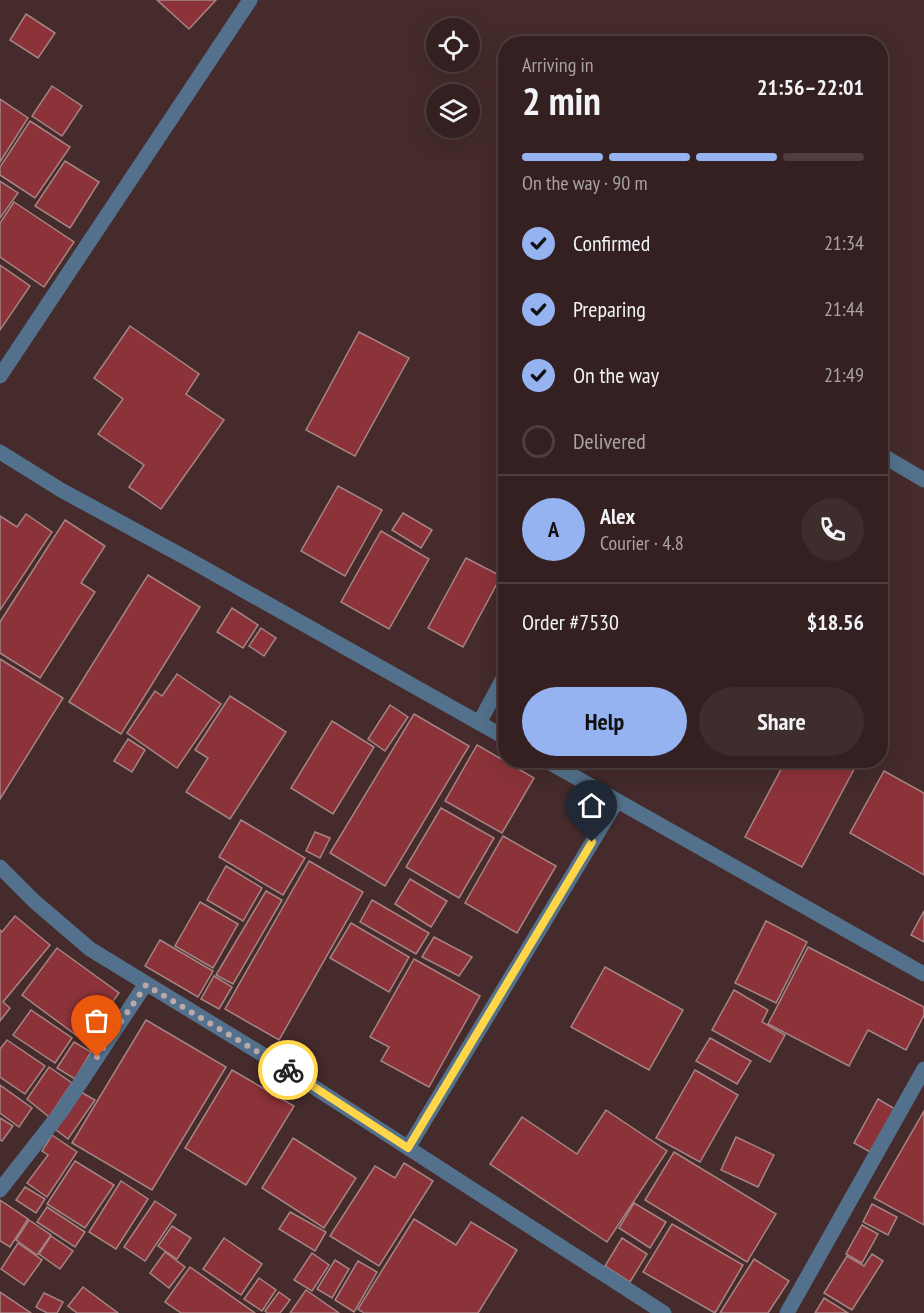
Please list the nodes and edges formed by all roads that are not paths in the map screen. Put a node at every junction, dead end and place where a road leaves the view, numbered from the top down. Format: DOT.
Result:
graph roads {
  1 [pos="250,0"];
  2 [pos="0,376"];
  3 [pos="0,452"];
  4 [pos="888,459"];
  5 [pos="924,480"];
  6 [pos="498,688"];
  7 [pos="479,723"];
  8 [pos="498,734"];
  9 [pos="559,768"];
  10 [pos="617,801"];
  11 [pos="0,867"];
  12 [pos="924,974"];
  13 [pos="146,985"];
  14 [pos="924,1069"];
  15 [pos="408,1148"];
  16 [pos="0,1190"];
  17 [pos="664,1313"];
  18 [pos="788,1313"];
  1 -- 2 [label="street"];
  3 -- 7 [label="street"];
  4 -- 5 [label="street"];
  6 -- 7 [label="street"];
  7 -- 8 [label="street"];
  9 -- 10 [label="street"];
  10 -- 12 [label="street"];
  10 -- 15 [label="street"];
  11 -- 13 [label="street"];
  13 -- 15 [label="street"];
  13 -- 16 [label="street"];
  14 -- 18 [label="street"];
  15 -- 17 [label="street"];
}
